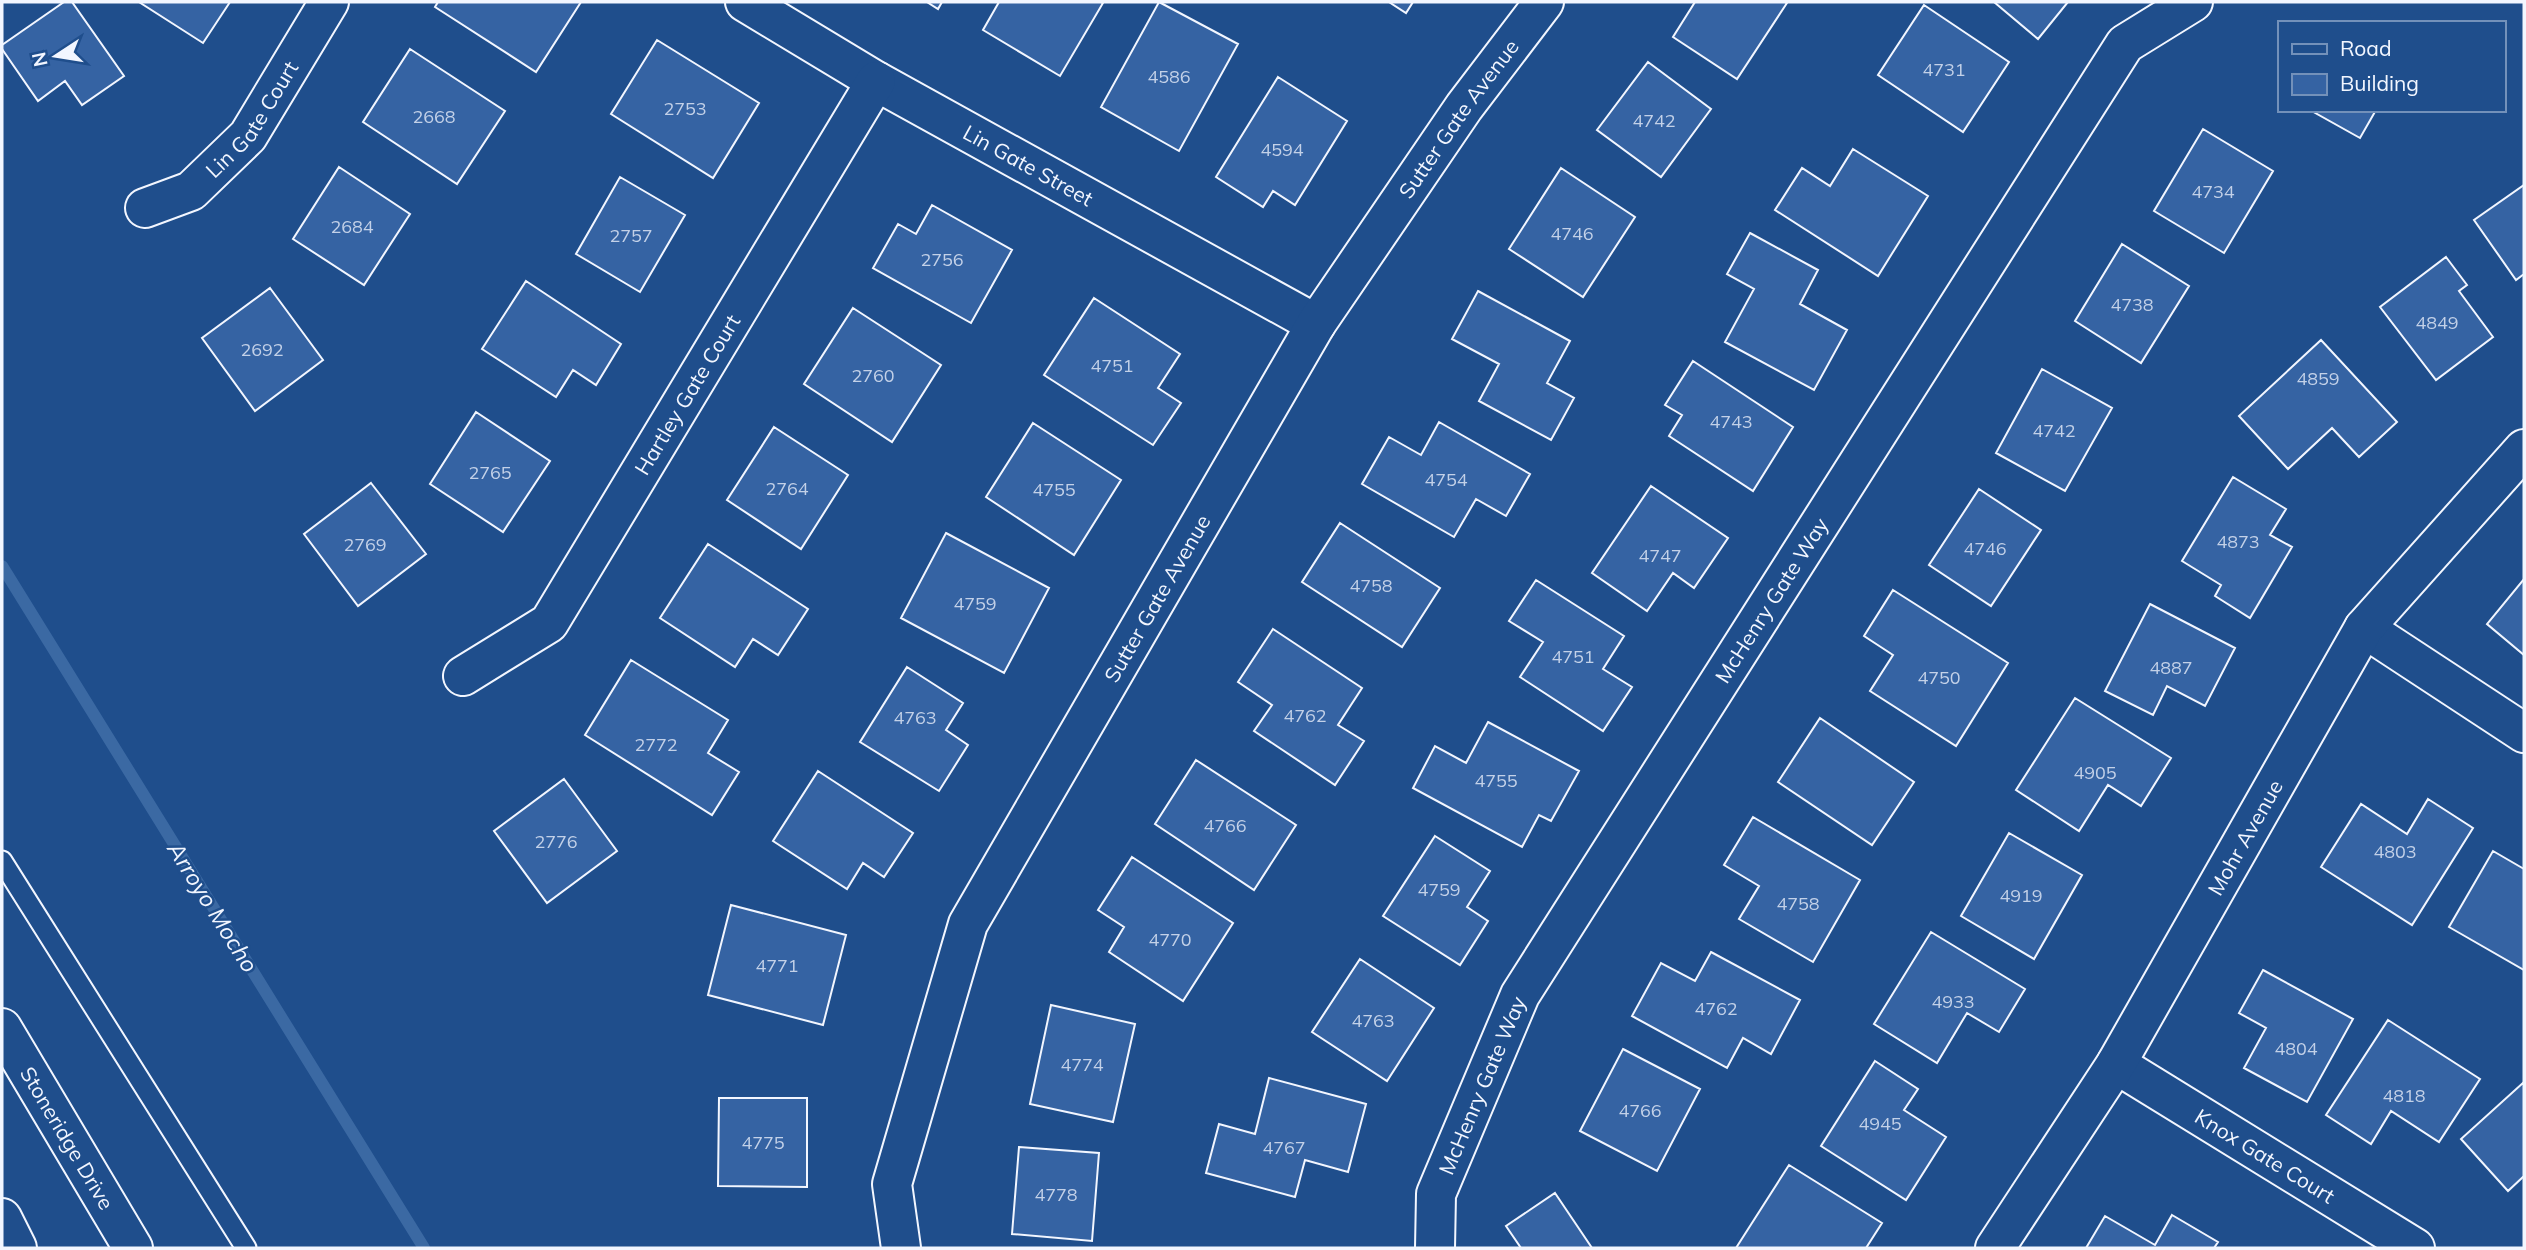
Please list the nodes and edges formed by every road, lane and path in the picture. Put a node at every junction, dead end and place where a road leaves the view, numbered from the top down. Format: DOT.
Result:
graph roads {
  1 [pos="329,2"];
  2 [pos="745,2"];
  3 [pos="1544,2"];
  4 [pos="2193,2"];
  5 [pos="876,81"];
  6 [pos="145,208"];
  7 [pos="1315,324"];
  8 [pos="2524,449"];
  9 [pos="2364,628"];
  10 [pos="463,676"];
  11 [pos="2524,733"];
  12 [pos="2,861"];
  13 [pos="2,1028"];
  14 [pos="2116,1064"];
  15 [pos="2,1218"];
  16 [pos="17,1248"];
  17 [pos="134,1248"];
  18 [pos="246,1248"];
  19 [pos="901,1248"];
  20 [pos="1435,1248"];
  21 [pos="1995,1248"];
  22 [pos="2415,1248"];
  1 -- 6 [label="street, Lin Gate Court"];
  2 -- 5 [label="street, Lin Gate Street"];
  3 -- 7 [label="street, Sutter Gate Avenue"];
  4 -- 20 [label="street, McHenry Gate Way"];
  5 -- 7 [label="street, Lin Gate Street"];
  5 -- 10 [label="street, Hartley Gate Court"];
  7 -- 19 [label="street, Sutter Gate Avenue"];
  8 -- 9 [label="street, Mohr Avenue"];
  9 -- 11 [label="street"];
  9 -- 14 [label="street, Mohr Avenue"];
  12 -- 18 [label="lane"];
  13 -- 17 [label="street, Stoneridge Drive"];
  14 -- 21 [label="street, Mohr Avenue"];
  14 -- 22 [label="street, Knox Gate Court"];
  15 -- 16 [label="street"];
}
